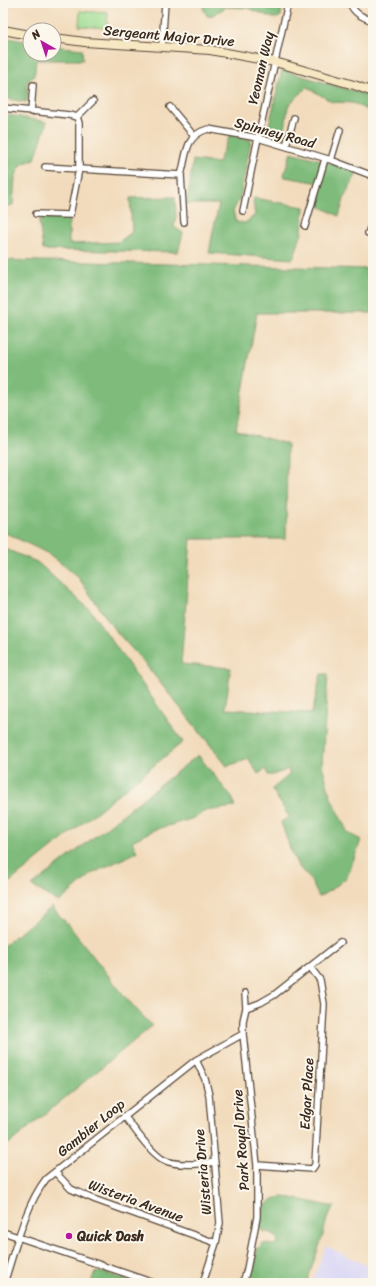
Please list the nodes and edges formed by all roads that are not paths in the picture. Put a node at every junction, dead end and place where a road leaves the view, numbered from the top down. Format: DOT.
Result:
graph roads {
  1 [pos="165,3"];
  2 [pos="288,3"];
  3 [pos="350,3"];
  4 [pos="373,21"];
  5 [pos="3,30"];
  6 [pos="22,34"];
  7 [pos="62,39"];
  8 [pos="162,46"];
  9 [pos="275,62"];
  10 [pos="33,85"];
  11 [pos="373,92"];
  12 [pos="93,101"];
  13 [pos="170,107"];
  14 [pos="3,108"];
  15 [pos="31,112"];
  16 [pos="77,117"];
  17 [pos="294,118"];
  18 [pos="340,130"];
  19 [pos="194,136"];
  20 [pos="258,138"];
  21 [pos="286,146"];
  22 [pos="328,159"];
  23 [pos="45,167"];
  24 [pos="79,169"];
  25 [pos="181,175"];
  26 [pos="373,176"];
  27 [pos="243,211"];
  28 [pos="36,214"];
  29 [pos="373,221"];
  30 [pos="184,222"];
  31 [pos="305,226"];
  32 [pos="368,233"];
  33 [pos="340,943"];
  34 [pos="310,967"];
  35 [pos="245,993"];
  36 [pos="246,1008"];
  37 [pos="243,1034"];
  38 [pos="196,1060"];
  39 [pos="124,1116"];
  40 [pos="215,1162"];
  41 [pos="257,1165"];
  42 [pos="54,1172"];
  43 [pos="3,1232"];
  44 [pos="19,1238"];
  45 [pos="216,1243"];
  46 [pos="4,1283"];
  47 [pos="154,1283"];
  48 [pos="203,1283"];
  49 [pos="243,1283"];
  1 -- 8 [label="street"];
  2 -- 9 [label="street, Yeoman Way"];
  3 -- 4 [label="street"];
  5 -- 6 [label="street"];
  7 -- 8 [label="street, Sergeant Major Drive"];
  8 -- 9 [label="street, Sergeant Major Drive"];
  9 -- 11 [label="street, Sergeant Major Drive"];
  9 -- 20 [label="street, Yeoman Way"];
  10 -- 15 [label="street"];
  12 -- 16 [label="street"];
  13 -- 19 [label="street"];
  14 -- 15 [label="street"];
  15 -- 16 [label="street"];
  16 -- 24 [label="street"];
  17 -- 21 [label="street"];
  18 -- 22 [label="street"];
  19 -- 20 [label="street, Spinney Road"];
  19 -- 25 [label="street"];
  20 -- 21 [label="street, Spinney Road"];
  20 -- 27 [label="street, Yeoman Way"];
  21 -- 22 [label="street, Spinney Road"];
  22 -- 26 [label="street, Spinney Road"];
  22 -- 31 [label="street"];
  23 -- 24 [label="street"];
  24 -- 25 [label="street"];
  24 -- 28 [label="street"];
  25 -- 30 [label="street"];
  29 -- 32 [label="street"];
  33 -- 34 [label="street"];
  34 -- 36 [label="street"];
  34 -- 41 [label="street, Edgar Place"];
  35 -- 36 [label="street, Park Royal Drive"];
  36 -- 37 [label="street, Park Royal Drive"];
  37 -- 38 [label="street, Gambier Loop"];
  37 -- 41 [label="street, Park Royal Drive"];
  38 -- 39 [label="street, Gambier Loop"];
  38 -- 40 [label="street, Wisteria Drive"];
  39 -- 40 [label="street"];
  39 -- 42 [label="street, Gambier Loop"];
  40 -- 45 [label="street, Wisteria Drive"];
  41 -- 49 [label="street, Park Royal Drive"];
  42 -- 44 [label="street, Gambier Loop"];
  42 -- 45 [label="street, Wisteria Avenue"];
  43 -- 44 [label="street"];
  44 -- 46 [label="street, Gambier Loop"];
  44 -- 47 [label="street"];
  45 -- 48 [label="street, Wisteria Drive"];
}
